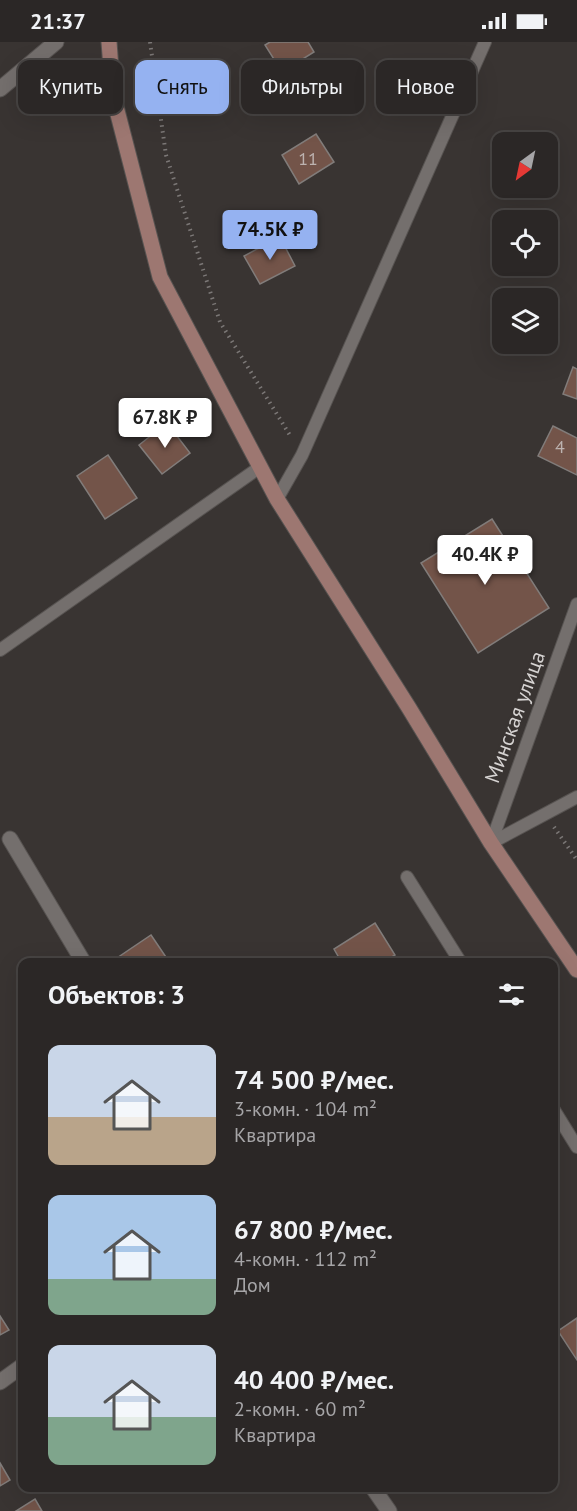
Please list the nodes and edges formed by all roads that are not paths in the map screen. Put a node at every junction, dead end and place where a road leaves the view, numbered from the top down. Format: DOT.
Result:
graph roads {
  1 [pos="56,42"];
  2 [pos="109,42"];
  3 [pos="485,42"];
  4 [pos="0,89"];
  5 [pos="260,466"];
  6 [pos="277,499"];
  7 [pos="577,604"];
  8 [pos="0,650"];
  9 [pos="577,797"];
  10 [pos="10,839"];
  11 [pos="491,843"];
  12 [pos="407,877"];
  13 [pos="81,958"];
  14 [pos="458,958"];
  15 [pos="577,970"];
  16 [pos="558,1116"];
  17 [pos="577,1147"];
  18 [pos="18,1369"];
  19 [pos="0,1383"];
  20 [pos="376,1492"];
  21 [pos="389,1511"];
  1 -- 4 [label="street"];
  2 -- 5 [label="main road"];
  3 -- 6 [label="lane"];
  5 -- 6 [label="main road"];
  5 -- 8 [label="lane"];
  6 -- 11 [label="main road"];
  7 -- 11 [label="lane, Минская улица"];
  9 -- 11 [label="lane"];
  10 -- 13 [label="street"];
  11 -- 15 [label="main road"];
  12 -- 14 [label="lane"];
  16 -- 17 [label="lane"];
  18 -- 19 [label="street"];
  20 -- 21 [label="street"];
}
